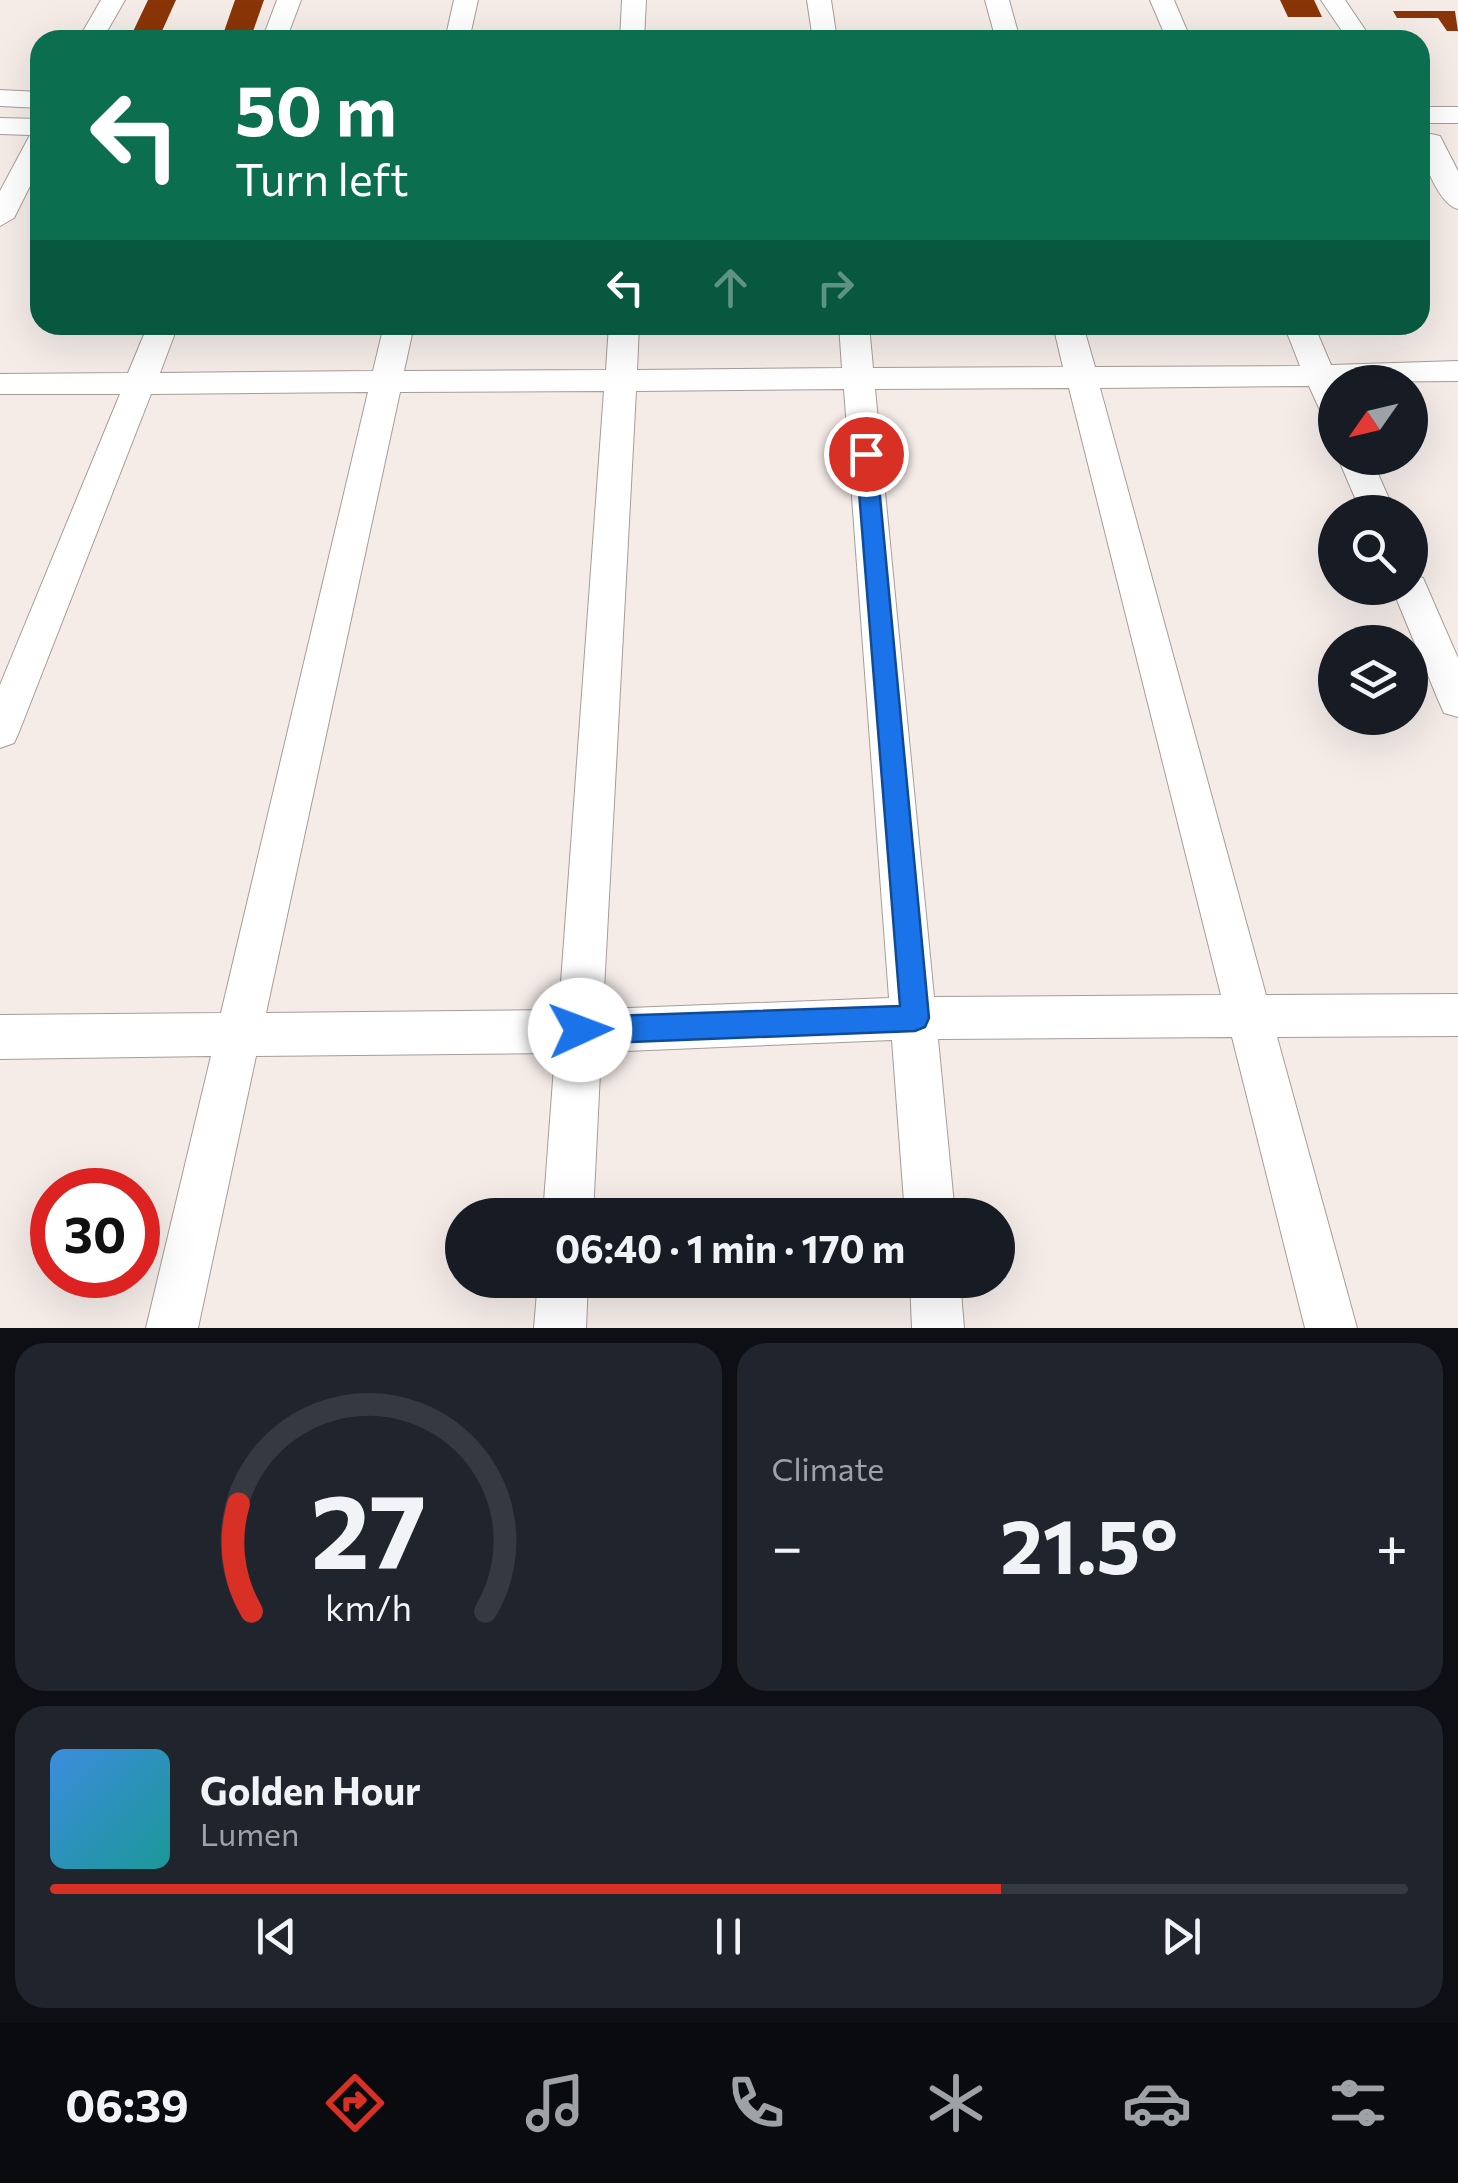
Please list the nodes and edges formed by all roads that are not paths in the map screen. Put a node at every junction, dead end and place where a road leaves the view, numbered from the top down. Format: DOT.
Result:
graph roads {
  1 [pos="113,0"];
  2 [pos="289,0"];
  3 [pos="466,0"];
  4 [pos="634,0"];
  5 [pos="820,0"];
  6 [pos="997,0"];
  7 [pos="1162,0"];
  8 [pos="1333,0"];
  9 [pos="96,30"];
  10 [pos="278,30"];
  11 [pos="458,30"];
  12 [pos="632,30"];
  13 [pos="824,30"];
  14 [pos="1005,30"];
  15 [pos="1175,30"];
  16 [pos="1353,30"];
  17 [pos="0,98"];
  18 [pos="30,100"];
  19 [pos="1430,115"];
  20 [pos="1458,115"];
  21 [pos="0,126"];
  22 [pos="30,127"];
  23 [pos="1436,142"];
  24 [pos="30,159"];
  25 [pos="1458,201"];
  26 [pos="0,218"];
  27 [pos="160,335"];
  28 [pos="398,335"];
  29 [pos="624,335"];
  30 [pos="855,335"];
  31 [pos="1071,335"];
  32 [pos="1303,335"];
  33 [pos="1318,371"];
  34 [pos="1458,371"];
  35 [pos="1428,372"];
  36 [pos="1081,374"];
  37 [pos="1318,376"];
  38 [pos="859,380"];
  39 [pos="623,381"];
  40 [pos="0,384"];
  41 [pos="140,384"];
  42 [pos="389,384"];
  43 [pos="1417,605"];
  44 [pos="1458,702"];
  45 [pos="0,732"];
  46 [pos="1458,1015"];
  47 [pos="1252,1016"];
  48 [pos="915,1018"];
  49 [pos="580,1030"];
  50 [pos="240,1035"];
  51 [pos="0,1037"];
  52 [pos="569,1198"];
  53 [pos="929,1198"];
  54 [pos="562,1298"];
  55 [pos="936,1298"];
  56 [pos="172,1328"];
  57 [pos="560,1328"];
  58 [pos="938,1328"];
  59 [pos="1330,1328"];
  1 -- 9 [label="street"];
  2 -- 10 [label="street"];
  3 -- 11 [label="street"];
  4 -- 12 [label="street"];
  5 -- 13 [label="street"];
  6 -- 14 [label="street"];
  7 -- 15 [label="street"];
  8 -- 16 [label="street"];
  17 -- 18 [label="street"];
  19 -- 20 [label="street"];
  21 -- 22 [label="street"];
  23 -- 25 [label="street"];
  24 -- 26 [label="street"];
  27 -- 41 [label="street"];
  28 -- 42 [label="street"];
  29 -- 39 [label="street"];
  30 -- 38 [label="street"];
  31 -- 36 [label="street"];
  32 -- 33 [label="street"];
  34 -- 35 [label="street"];
  36 -- 37 [label="street"];
  36 -- 38 [label="street"];
  36 -- 47 [label="street"];
  38 -- 39 [label="street"];
  38 -- 48 [label="street"];
  39 -- 42 [label="street"];
  39 -- 49 [label="street"];
  40 -- 41 [label="street"];
  41 -- 42 [label="street"];
  41 -- 45 [label="street"];
  42 -- 50 [label="street"];
  43 -- 44 [label="street"];
  46 -- 47 [label="street"];
  47 -- 48 [label="street"];
  47 -- 59 [label="street"];
  48 -- 49 [label="street"];
  48 -- 53 [label="street"];
  49 -- 50 [label="street"];
  49 -- 52 [label="street"];
  50 -- 51 [label="street"];
  50 -- 56 [label="street"];
  54 -- 57 [label="street"];
  55 -- 58 [label="street"];
}
